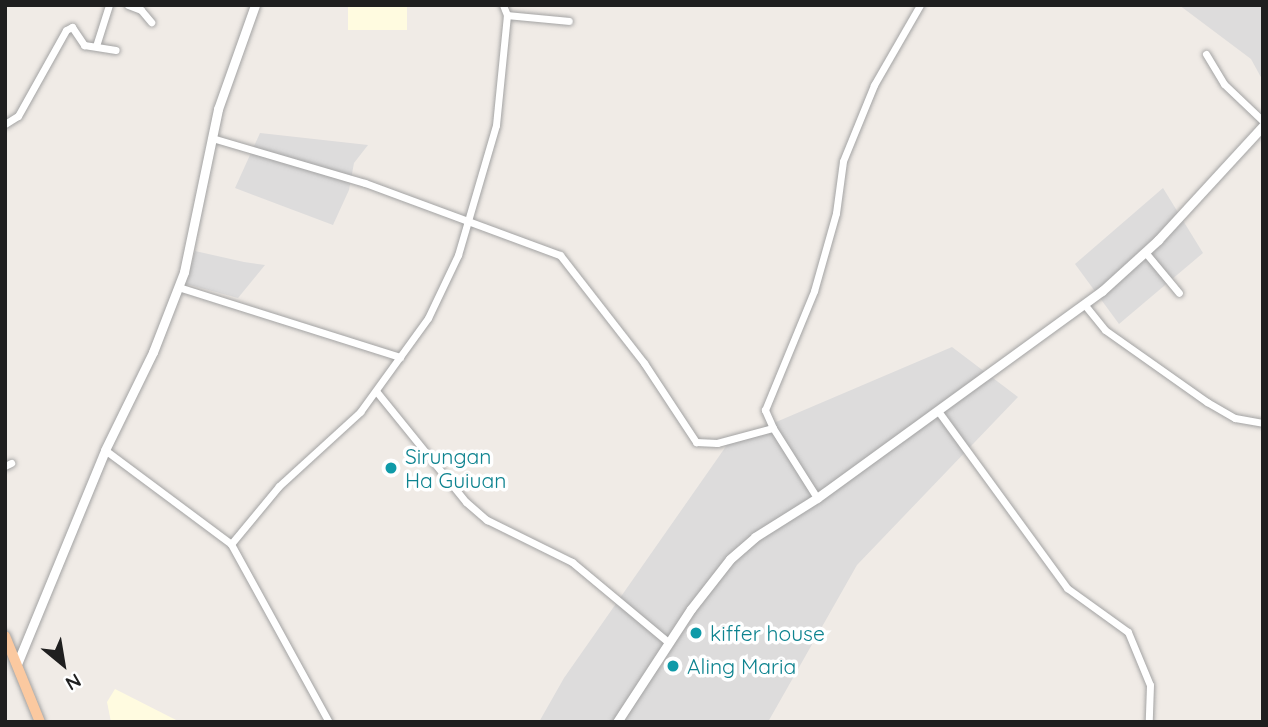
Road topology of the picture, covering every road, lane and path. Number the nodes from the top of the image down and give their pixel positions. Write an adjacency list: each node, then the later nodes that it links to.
1 (108, 5): 9 (street)
2 (128, 5): 8 (street)
3 (255, 5): 15 (street)
4 (503, 5): 6 (street)
5 (920, 5): 24 (street)
6 (508, 15): 7 (street); 16 (street)
7 (569, 21)
8 (151, 22)
9 (96, 46): 10 (street); 13 (street)
10 (116, 50)
11 (1206, 54): 12 (street)
12 (1263, 121)
13 (5, 124)
14 (1263, 126): 17 (street)
15 (212, 138): 16 (street); 18 (street)
16 (468, 223): 21 (street); 27 (street)
17 (1145, 252): 19 (street); 20 (street)
18 (178, 286): 21 (street); 28 (street)
19 (1179, 293)
20 (1084, 304): 23 (street); 25 (street)
21 (400, 357): 22 (street)
22 (376, 391): 30 (street); 32 (street)
23 (938, 411): 29 (street); 37 (street)
24 (767, 419): 26 (street); 27 (street)
25 (1263, 423)
26 (773, 428): 27 (street); 29 (street)
27 (761, 429)
28 (104, 450): 30 (street); 33 (street)
29 (817, 498): 32 (street)
30 (231, 544): 35 (street)
31 (5, 636): 33 (main road)
32 (668, 642): 36 (street)
33 (17, 664): 34 (main road)
34 (40, 722)
35 (330, 722)
36 (617, 722)
37 (1149, 722)

